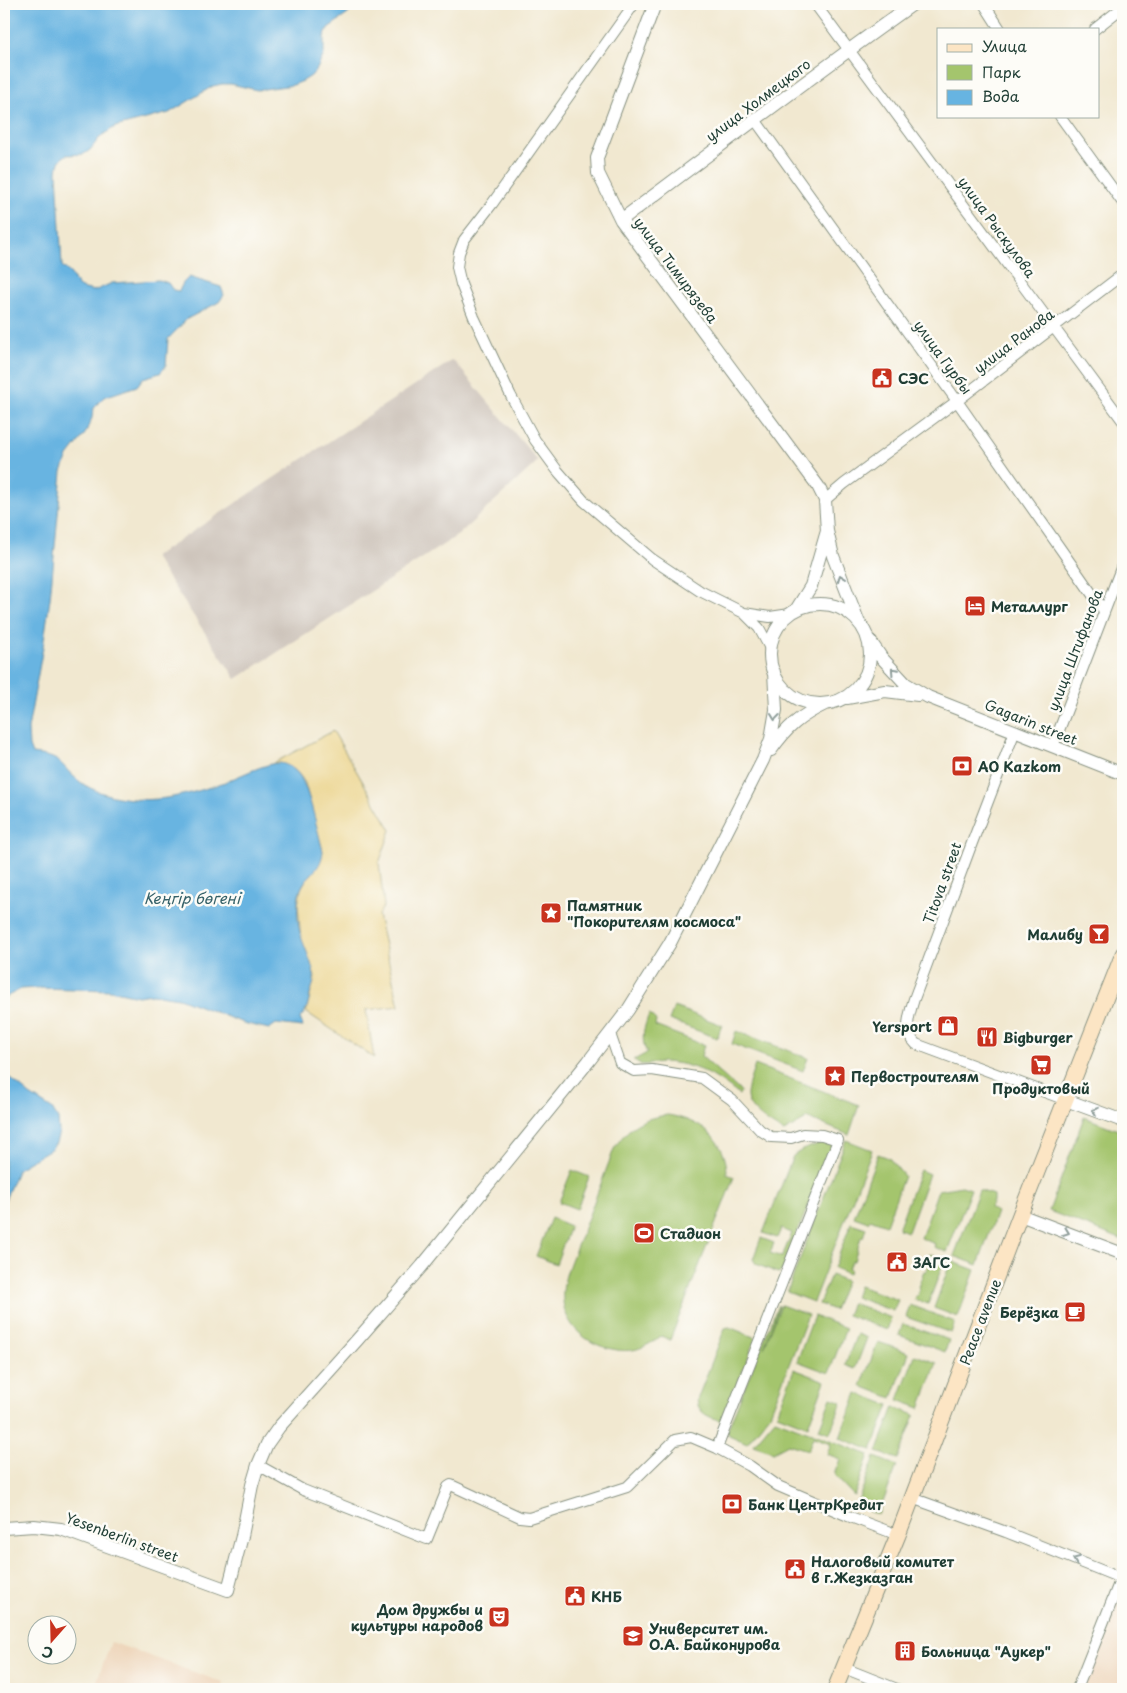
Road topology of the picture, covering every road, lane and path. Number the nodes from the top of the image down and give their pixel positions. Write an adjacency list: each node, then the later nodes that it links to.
1 (634, 4): 22 (street)
2 (655, 4): 13 (street, улица Тимирязева)
3 (816, 4): 9 (street, улица Рыскулова)
4 (913, 4): 9 (street, улица Холмецкого)
5 (984, 4): 7 (street)
6 (1123, 7): 8 (street)
7 (999, 28)
8 (1096, 28)
9 (849, 49): 11 (street, улица Холмецкого); 15 (street, улица Рыскулова)
10 (1061, 118): 12 (street)
11 (756, 121): 13 (street, улица Холмецкого); 16 (street, улица Гурбы)
12 (1123, 203)
13 (621, 220): 18 (street, улица Тимирязева)
14 (1123, 274): 15 (street, улица Ранова)
15 (1054, 328): 16 (street, улица Ранова); 17 (street, улица Рыскулова)
16 (957, 401): 18 (street, улица Ранова); 21 (street, улица Гурбы)
17 (1123, 421)
18 (825, 500): 19 (street, улица Тимирязева)
19 (827, 531): 23 (street); 24 (street, one-way to 19)
20 (1123, 563): 21 (street, улица Штифанова)
21 (1104, 611): 32 (street, улица Штифанова)
22 (744, 612): 23 (street); 26 (street)
23 (793, 612): 24 (street); 26 (street)
24 (859, 623): 25 (street)
25 (867, 636): 28 (street, one-way to 25); 29 (street)
26 (771, 650): 27 (street)
27 (774, 672): 30 (street); 33 (street, one-way to 33)
28 (928, 697): 29 (street); 31 (street, Gagarin street)
29 (843, 699): 30 (street)
30 (825, 704): 33 (street)
31 (1015, 731): 32 (street, Gagarin street); 37 (street, Titova street)
32 (1053, 746): 34 (street, Gagarin street)
33 (763, 760): 36 (street)
34 (1123, 774)
35 (1123, 954): 37 (main road, Peace avenue)
36 (610, 1034): 41 (street); 42 (street)
37 (1066, 1100): 38 (street, one-way to 37); 39 (main road, Peace avenue)
38 (1123, 1121)
39 (1020, 1215): 40 (street, one-way to 40); 43 (main road, Peace avenue)
40 (1123, 1254)
41 (717, 1448): 42 (street); 45 (street)
42 (258, 1465): 44 (street, Yesenberlin street)
43 (912, 1498): 45 (main road, Peace avenue); 46 (street, one-way to 43)
44 (4, 1528)
45 (898, 1535): 47 (main road, Peace avenue)
46 (1122, 1578): 50 (street)
47 (844, 1668): 48 (main road, Peace avenue); 49 (street)
48 (835, 1689)
49 (897, 1689)
50 (1077, 1689)

